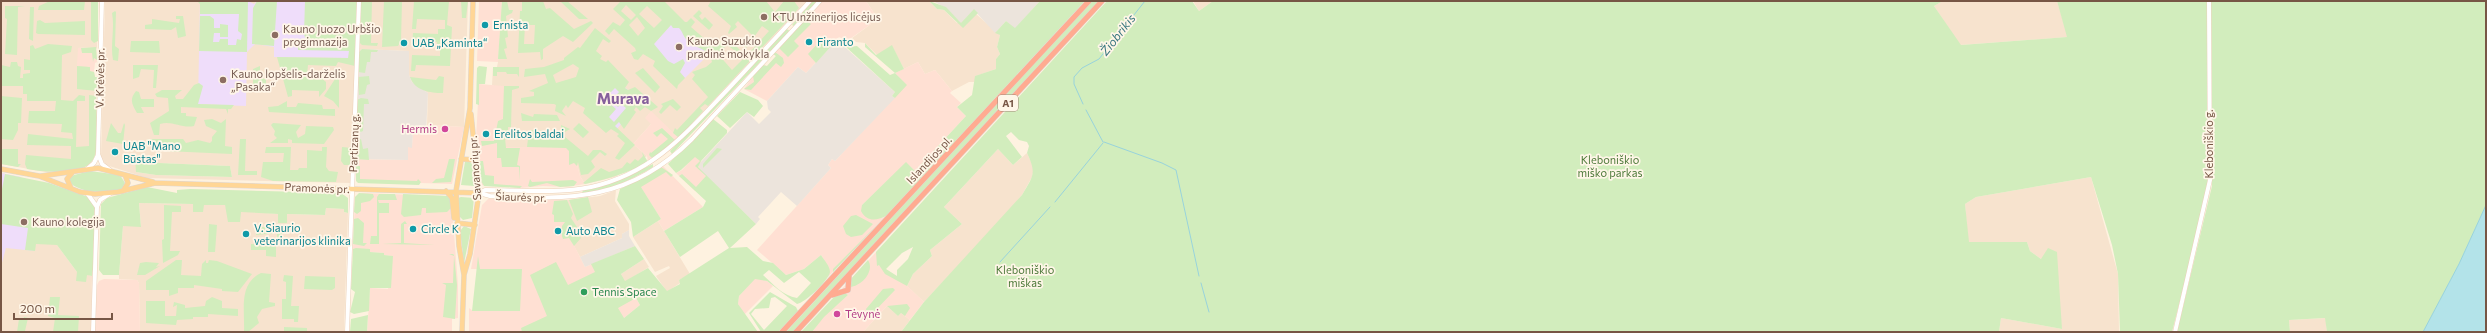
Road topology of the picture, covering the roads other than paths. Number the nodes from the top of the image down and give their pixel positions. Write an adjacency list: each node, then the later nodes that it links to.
1 (102, 1): 13 (main road, V. Krėvės pr.)
2 (359, 1): 27 (main road, Partizanų g.)
3 (473, 1): 11 (main road, Savanorių pr.)
4 (810, 1): 9 (main road, Šiaurės pr.)
5 (820, 1): 10 (main road, Šiaurės pr.)
6 (1089, 1): 48 (highway, Islandijos pl. / A1)
7 (1102, 1): 43 (highway, Islandijos pl. / A1)
8 (2209, 1): 50 (main road, Kleboniškio g.)
9 (787, 25): 10 (main road); 12 (main road, Šiaurės pr.)
10 (793, 31): 14 (main road, Šiaurės pr.)
11 (470, 108): 15 (main road, Savanorių pr.); 16 (main road, Savanorių pr.)
12 (667, 151): 14 (main road); 17 (main road, Šiaurės pr.)
13 (98, 154): 20 (main road); 21 (main road)
14 (671, 158): 19 (main road, Šiaurės pr.)
15 (461, 159): 16 (main road); 32 (main road, Savanorių pr.)
16 (476, 160): 35 (main road, Savanorių pr.)
17 (653, 161): 19 (main road); 28 (main road, Šiaurės pr.)
18 (1, 168): 24 (main road)
19 (657, 168): 37 (main road, Šiaurės pr.)
20 (87, 169): 21 (main road, Pramonės pr.); 22 (main road, Pramonės pr.)
21 (110, 170): 23 (main road, Pramonės pr.)
22 (72, 173): 24 (main road); 26 (main road)
23 (125, 175): 25 (main road, Pramonės pr.); 30 (main road)
24 (39, 176): 26 (main road)
25 (154, 183): 27 (main road, Pramonės pr.); 30 (main road, Pramonės pr.)
26 (71, 188): 33 (main road, Pramonės pr.)
27 (352, 188): 31 (main road, Pramonės pr.); 46 (main road, Partizanų g.)
28 (580, 189): 29 (main road, Šiaurės pr.); 37 (main road)
29 (518, 190): 35 (main road, Šiaurės pr.); 36 (main road)
30 (123, 191): 34 (main road, Pramonės pr.)
31 (446, 191): 32 (main road, Pramonės pr.); 41 (main road)
32 (456, 191): 35 (main road, Pramonės pr.); 39 (main road, Savanorių pr.)
33 (86, 193): 34 (main road, Pramonės pr.); 38 (main road)
34 (111, 193): 38 (main road)
35 (479, 193): 36 (main road, Šiaurės pr.); 40 (main road, Savanorių pr.)
36 (513, 197): 37 (main road, Šiaurės pr.)
37 (576, 197)
38 (97, 207): 45 (main road)
39 (457, 223): 40 (main road); 41 (main road, Savanorių pr.)
40 (475, 225): 42 (main road, Savanorių pr.)
41 (458, 229): 42 (main road, Savanorių pr.)
42 (464, 275): 47 (main road, Savanorių pr.)
43 (849, 275): 44 (highway, Islandijos pl. / A1); 44 (highway)
44 (830, 295): 49 (highway, Islandijos pl. / A1)
45 (93, 332)
46 (347, 332)
47 (462, 332)
48 (782, 332)
49 (796, 332)
50 (2175, 332)

